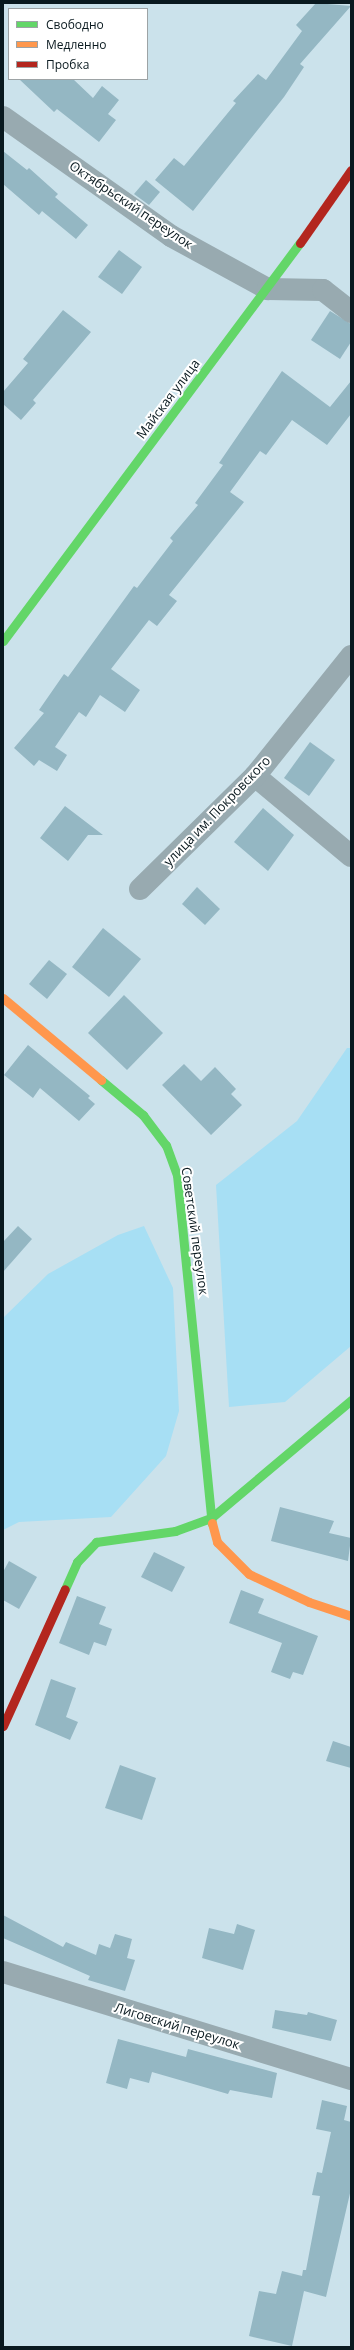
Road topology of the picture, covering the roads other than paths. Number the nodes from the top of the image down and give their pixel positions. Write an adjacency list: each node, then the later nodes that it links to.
1 (3, 117): 3 (street, Октябрьский переулок)
2 (351, 170): 3 (street, Майская улица)
3 (268, 289): 4 (street, Октябрьский переулок); 5 (street, Майская улица)
4 (351, 312)
5 (3, 641)
6 (351, 656): 7 (street, улица им. Покровского)
7 (255, 776): 8 (street); 9 (street, улица им. Покровского)
8 (351, 856)
9 (140, 890)
10 (3, 998): 12 (street, Советский переулок)
11 (351, 1400): 12 (street)
12 (211, 1518): 13 (street, Советский переулок); 14 (street)
13 (351, 1616)
14 (3, 1726)
15 (3, 1972): 16 (street, Лиговский переулок)
16 (351, 2079)

